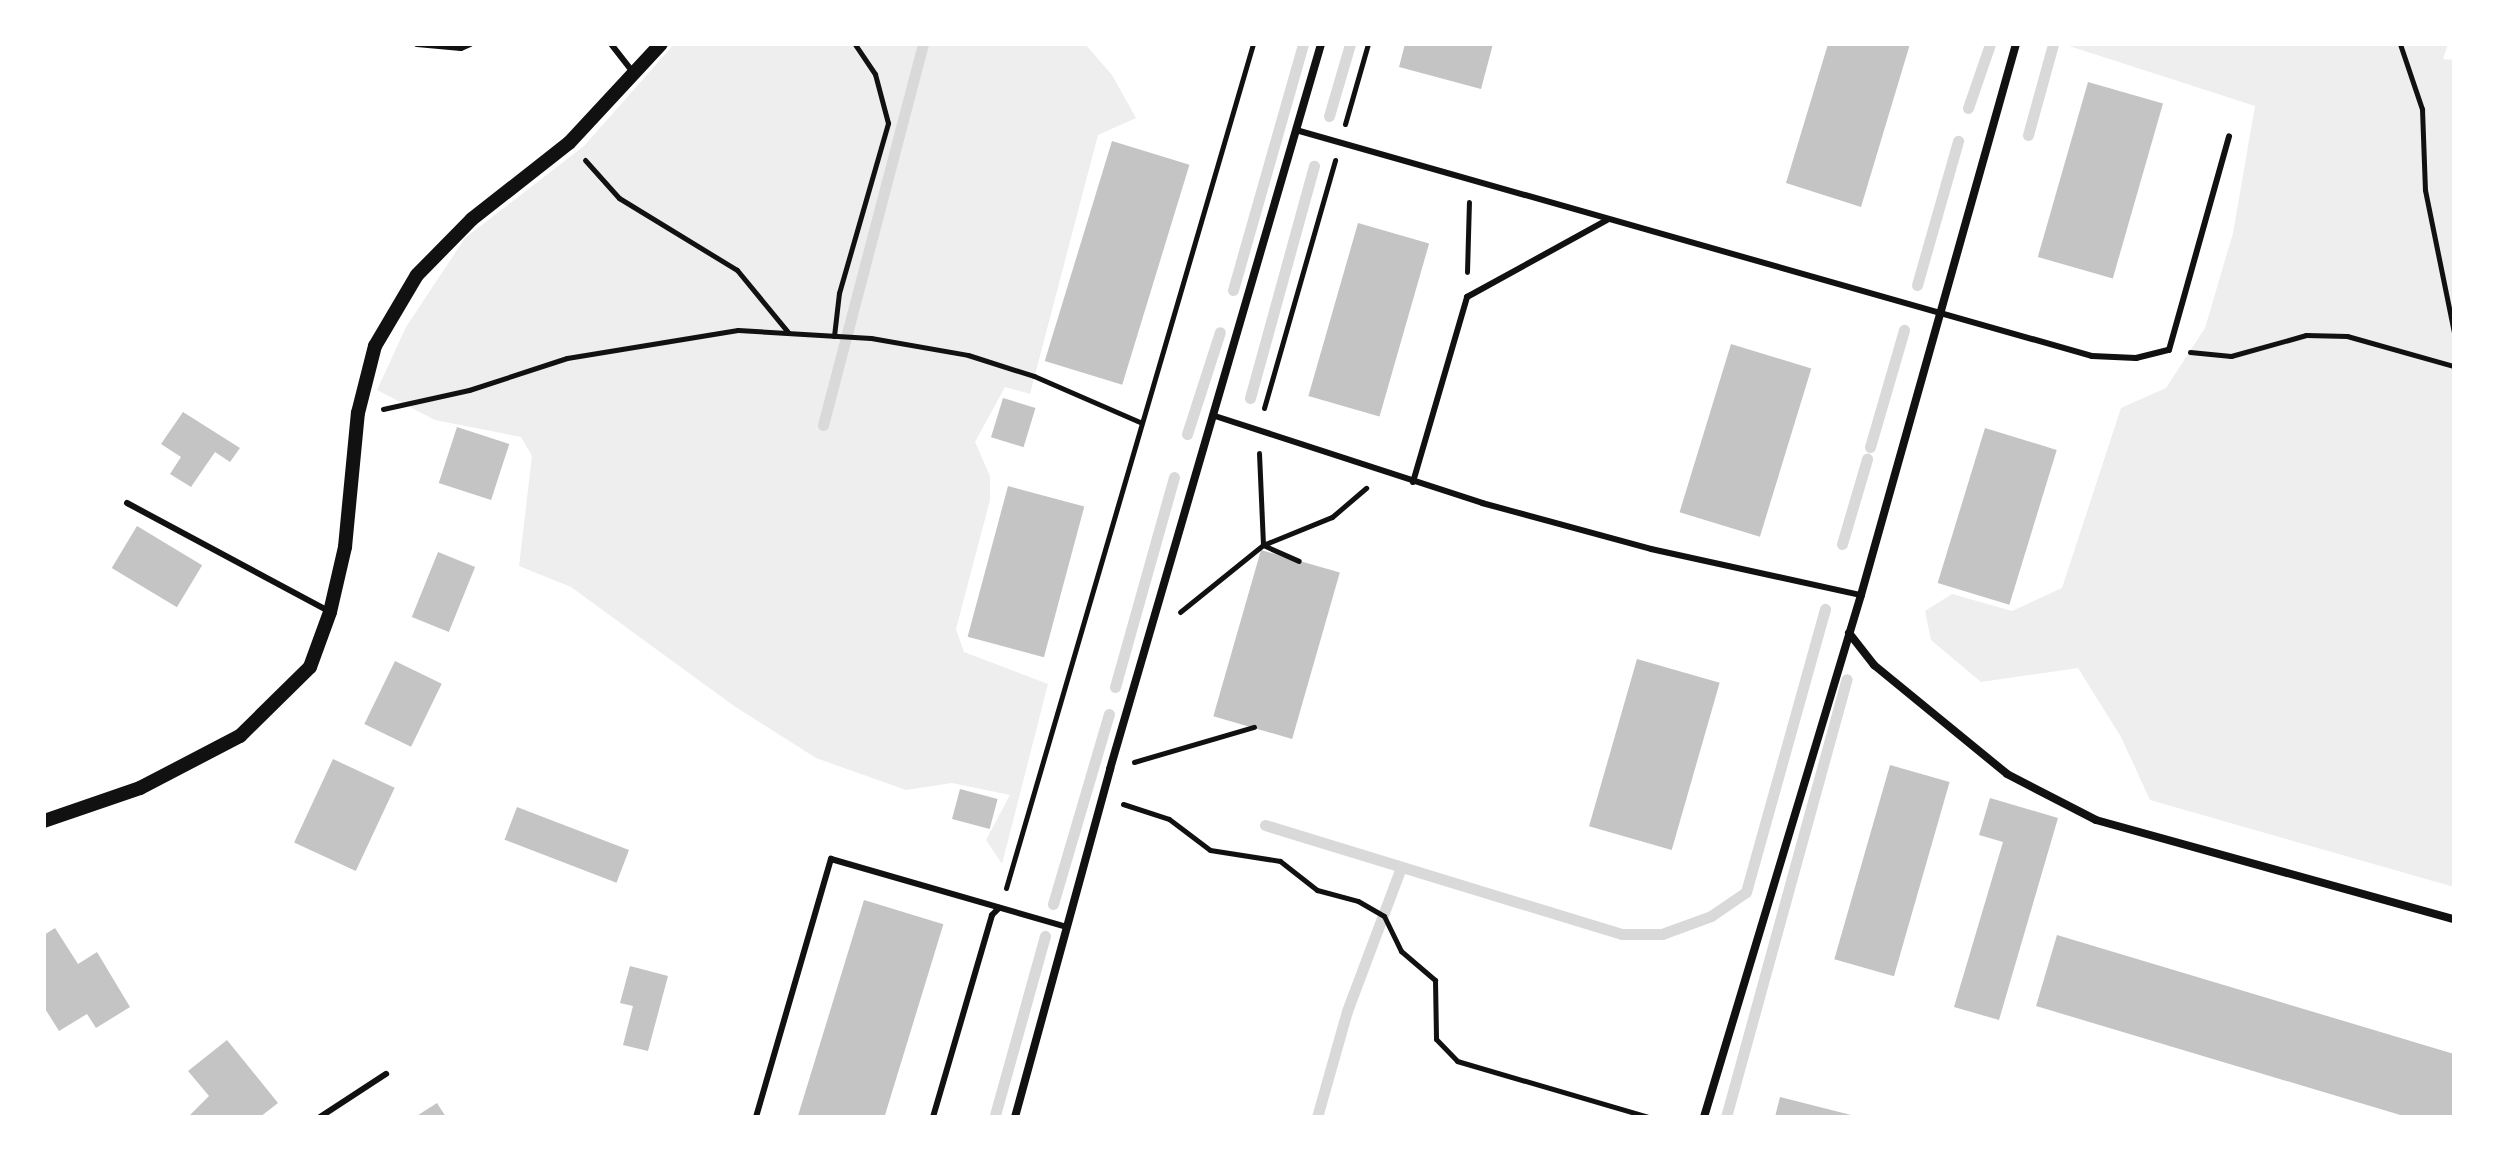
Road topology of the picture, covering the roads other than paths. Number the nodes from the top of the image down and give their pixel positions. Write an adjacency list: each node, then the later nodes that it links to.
1 (417, 44): 2 (lane)
2 (470, 44)
3 (611, 44): 7 (lane)
4 (661, 44): 7 (street)
5 (1321, 44): 8 (street)
6 (2016, 44): 11 (street)
7 (635, 74): 16 (street)
8 (1296, 130): 10 (lane); 12 (street)
9 (2229, 136): 11 (lane)
10 (1607, 220): 11 (lane); 13 (lane)
11 (1941, 313): 15 (street)
12 (1215, 416): 13 (lane); 21 (street)
13 (1413, 482): 15 (lane)
14 (127, 503): 16 (lane)
15 (1861, 595): 17 (street)
16 (330, 612): 18 (street)
17 (1849, 633): 20 (street); 27 (street)
18 (44, 821)
19 (999, 908): 21 (lane); 24 (lane); 25 (lane)
20 (2454, 919)
21 (1066, 927): 26 (street)
22 (386, 1074): 23 (lane)
23 (320, 1117)
24 (756, 1117)
25 (933, 1117)
26 (1015, 1117)
27 (1704, 1117)

